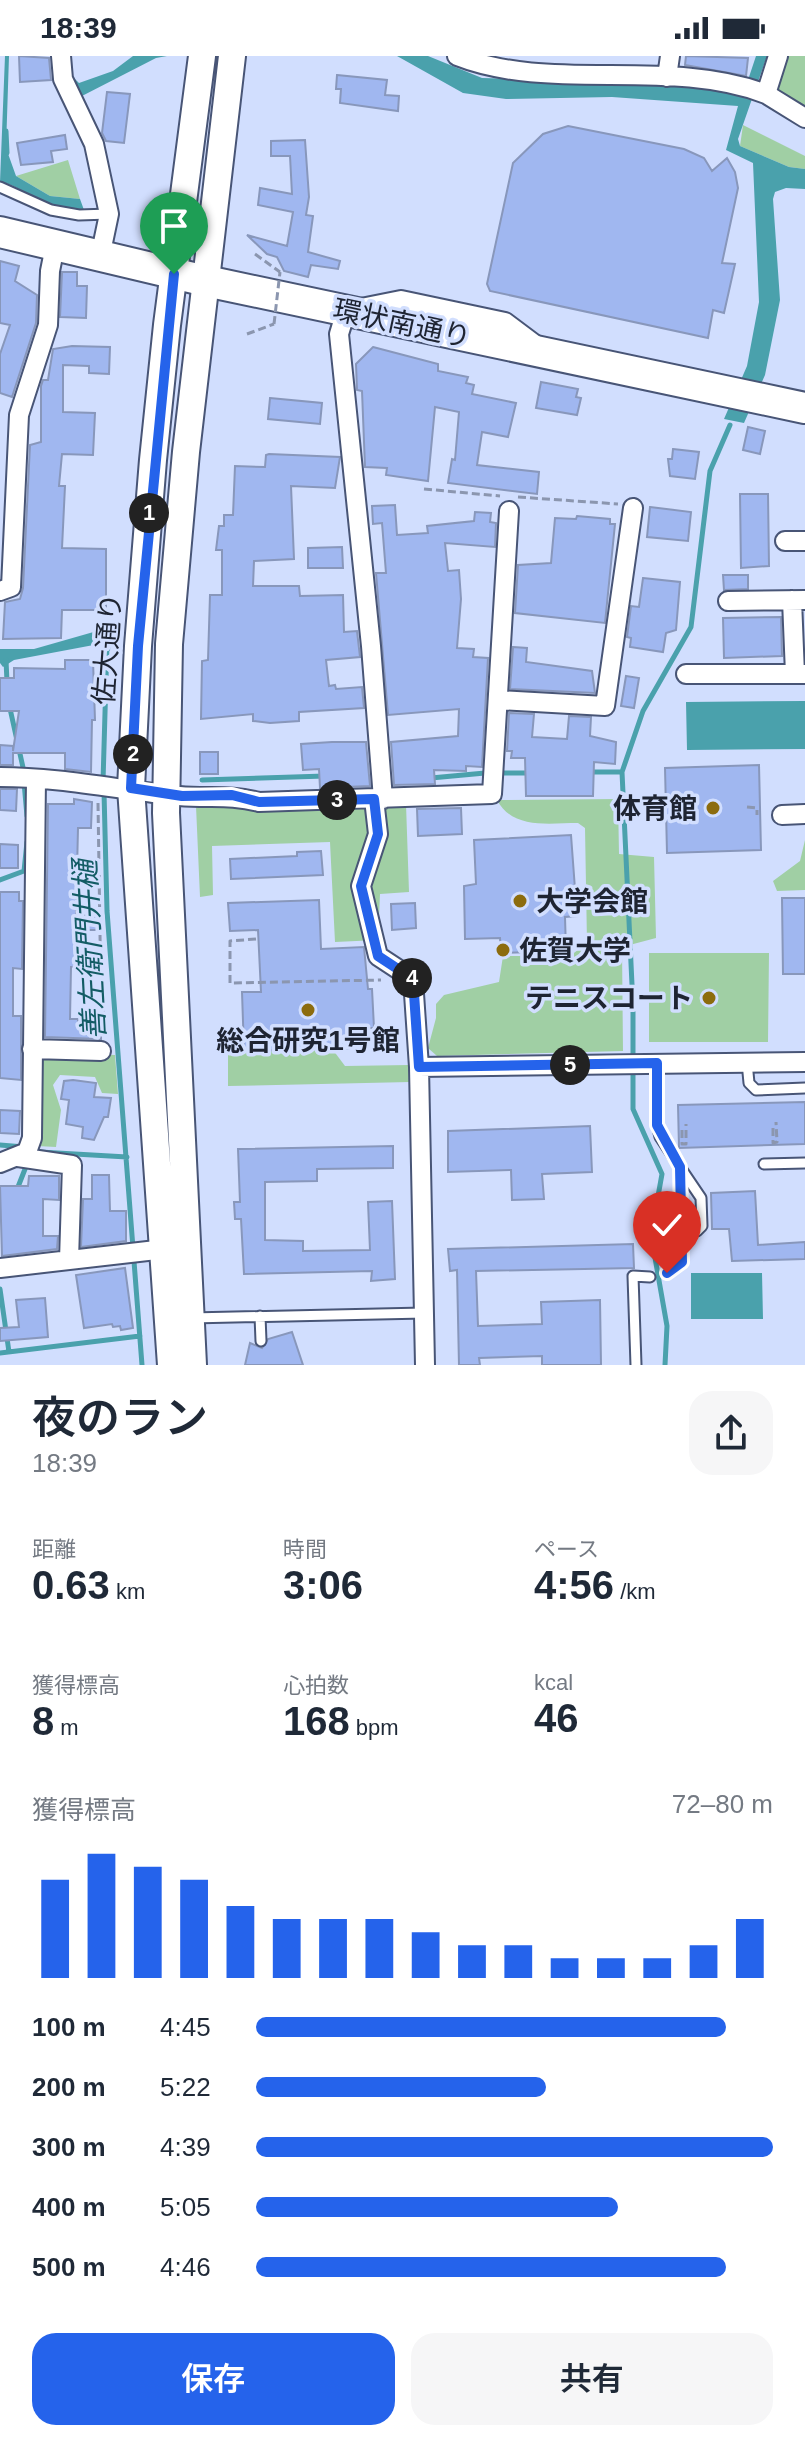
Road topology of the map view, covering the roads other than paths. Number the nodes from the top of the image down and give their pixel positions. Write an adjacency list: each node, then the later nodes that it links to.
1 (61, 56): 12 (street)
2 (202, 56): 16 (main road, 佐大通り)
3 (232, 56): 17 (main road)
4 (457, 56): 7 (street)
5 (670, 56): 8 (street)
6 (778, 56): 9 (street)
7 (513, 63): 8 (street)
8 (667, 77): 9 (street)
9 (766, 94): 10 (street)
10 (805, 118)
11 (0, 187): 12 (lane)
12 (109, 214): 15 (street)
13 (0, 232): 14 (highway, 環状南通り)
14 (55, 246): 15 (highway, 環状南通り); 22 (street)
15 (100, 257): 16 (highway, 環状南通り)
16 (174, 274): 17 (highway, 環状南通り); 33 (main road, 佐大通り)
17 (206, 281): 18 (highway, 環状南通り); 34 (main road)
18 (346, 311): 19 (highway, 環状南通り); 35 (street)
19 (805, 408)
20 (633, 508): 30 (street)
21 (509, 511): 30 (street)
22 (7, 525): 25 (street)
23 (785, 541): 24 (street)
24 (805, 541)
25 (0, 591)
26 (798, 600): 27 (street); 29 (street)
27 (728, 601)
28 (686, 674): 29 (street)
29 (800, 674)
30 (498, 700): 35 (street)
31 (0, 777): 32 (street)
32 (29, 778): 33 (street); 38 (street)
33 (112, 786): 34 (street); 50 (main road, 佐大通り)
34 (166, 794): 35 (street); 57 (main road)
35 (378, 799): 43 (street)
36 (805, 814): 37 (street)
37 (782, 815)
38 (32, 1049): 39 (street); 45 (street)
39 (101, 1051)
40 (747, 1061): 41 (street); 42 (street); 44 (lane)
41 (805, 1062)
42 (657, 1063): 43 (street); 48 (lane)
43 (419, 1067): 55 (street)
44 (805, 1088)
45 (23, 1156): 51 (street)
46 (805, 1163): 47 (lane)
47 (764, 1164)
48 (680, 1167): 49 (lane); 49 (lane)
49 (681, 1230): 53 (lane)
50 (145, 1251): 51 (street); 59 (main road, 佐大通り)
51 (69, 1260): 52 (street)
52 (1, 1268)
53 (667, 1273)
54 (650, 1277): 62 (lane)
55 (424, 1313): 56 (lane); 61 (street)
56 (260, 1316): 57 (lane); 58 (lane)
57 (190, 1318): 60 (main road)
58 (261, 1341)
59 (171, 1365)
60 (193, 1365)
61 (425, 1365)
62 (636, 1365)

